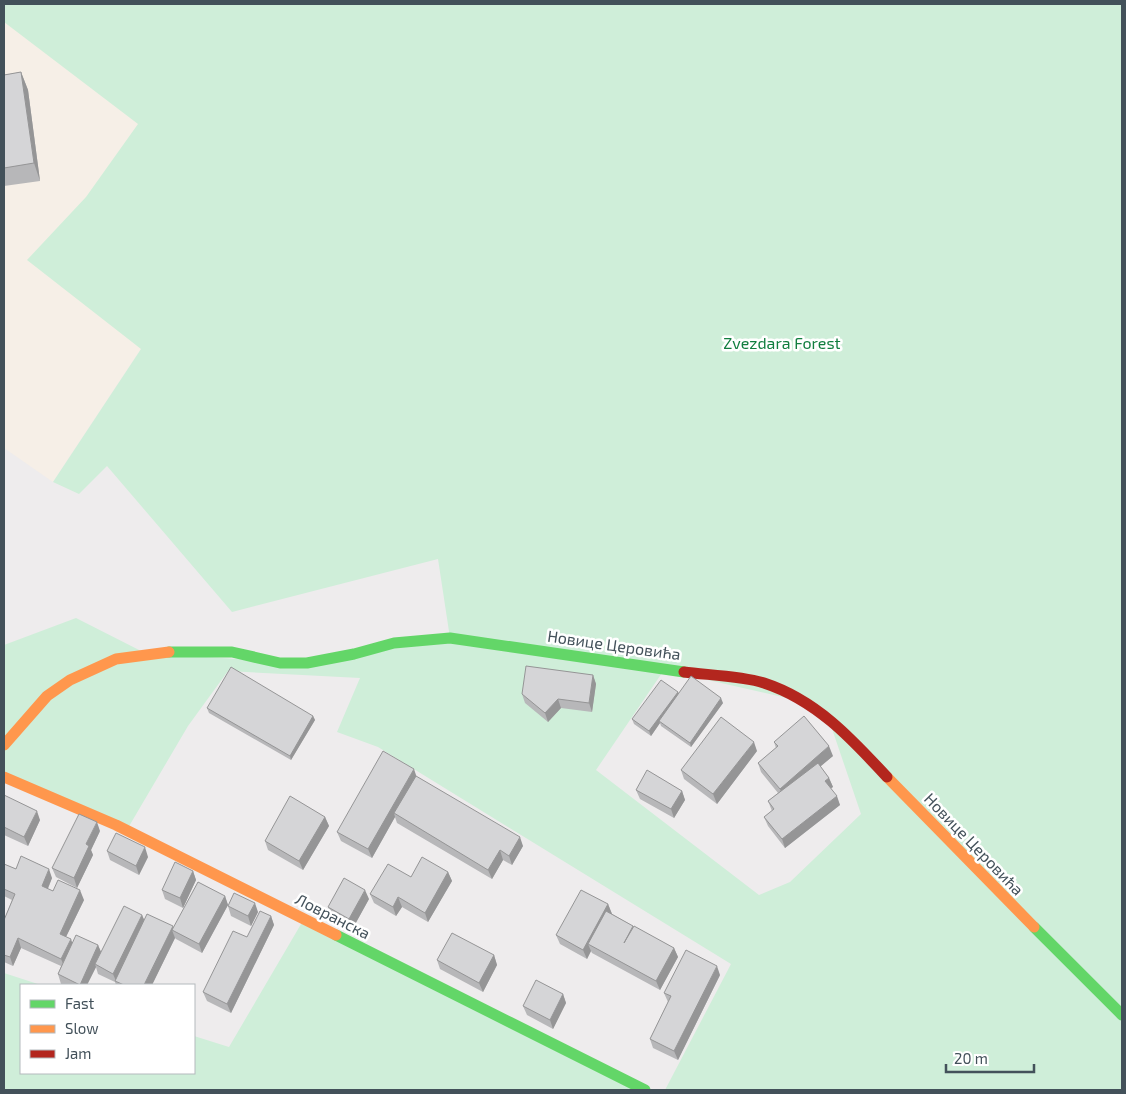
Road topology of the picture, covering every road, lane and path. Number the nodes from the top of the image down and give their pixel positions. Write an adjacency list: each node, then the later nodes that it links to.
1 (4, 745): 3 (street, Новице Церовића)
2 (4, 777): 4 (street, Ловранска)
3 (1122, 1015)
4 (645, 1090)

